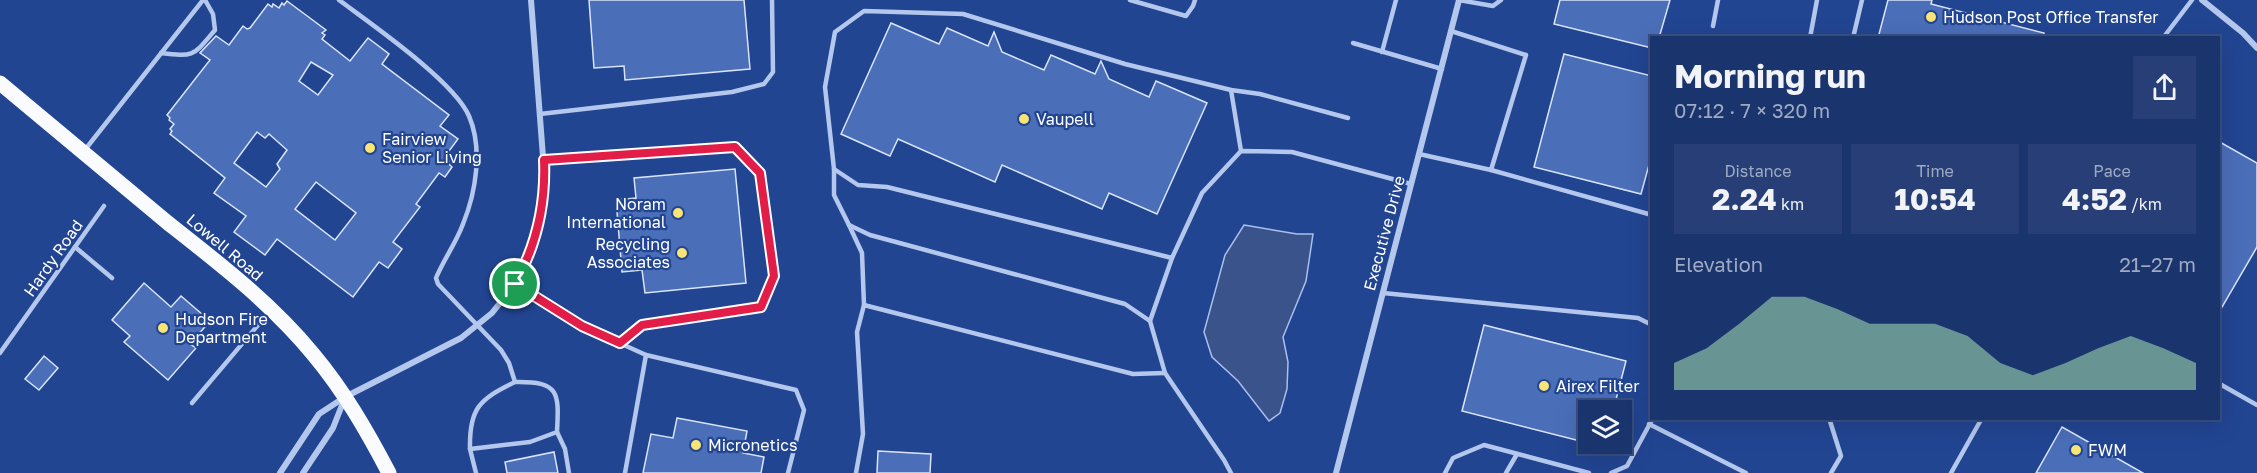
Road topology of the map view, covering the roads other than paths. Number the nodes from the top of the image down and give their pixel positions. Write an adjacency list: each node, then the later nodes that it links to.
1 (204, 0): 23 (lane); 23 (lane)
2 (339, 0): 48 (lane)
3 (531, 0): 27 (street)
4 (772, 0): 27 (lane)
5 (1130, 0): 6 (lane)
6 (1195, 0)
7 (1396, 0): 22 (lane)
8 (1459, 0): 9 (lane); 16 (street, Executive Drive)
9 (1501, 0)
10 (1718, 0): 15 (lane)
11 (1817, 0): 17 (lane)
12 (1862, 0): 18 (lane)
13 (2192, 0): 19 (lane)
14 (2202, 0): 21 (street)
15 (1713, 26)
16 (1451, 31): 24 (street, Executive Drive); 34 (lane)
17 (1809, 36)
18 (1853, 36)
19 (2165, 36)
20 (1353, 43): 22 (lane)
21 (2257, 48)
22 (1382, 52): 24 (lane)
23 (161, 53): 30 (lane)
24 (1443, 69): 31 (street, Executive Drive)
25 (0, 83): 30 (main road, Lowell Road)
26 (1231, 90): 28 (lane); 29 (lane); 33 (lane)
27 (540, 114): 32 (street)
28 (1348, 118)
29 (1241, 152): 35 (lane); 40 (lane)
30 (83, 153): 45 (main road, Lowell Road)
31 (1419, 154): 34 (lane); 35 (street, Executive Drive)
32 (544, 160): 42 (street); 49 (lane)
33 (834, 170): 38 (lane); 40 (lane)
34 (1491, 170): 37 (lane)
35 (1411, 183): 43 (street, Executive Drive)
36 (104, 206): 39 (lane, Hardy Road)
37 (1650, 214)
38 (849, 225): 44 (lane); 46 (lane)
39 (75, 247): 41 (lane); 50 (lane, Hardy Road)
40 (1172, 258): 46 (lane)
41 (112, 278)
42 (515, 284): 48 (street); 49 (lane)
43 (1383, 293): 47 (lane); 74 (street, Executive Drive)
44 (864, 305): 52 (lane); 72 (lane)
45 (271, 309): 55 (main road, Lowell Road); 56 (lane)
46 (1150, 321): 52 (lane)
47 (1650, 324)
48 (477, 326): 53 (lane); 55 (street)
49 (620, 343): 51 (lane)
50 (0, 353)
51 (646, 355): 70 (lane); 71 (lane)
52 (1165, 373): 73 (lane)
53 (515, 382): 62 (lane); 63 (lane)
54 (2220, 384): 57 (lane)
55 (345, 397): 65 (street); 66 (street); 67 (main road, Lowell Road)
56 (192, 403)
57 (2257, 405)
58 (1652, 420): 61 (lane)
59 (1829, 420): 80 (lane)
60 (1981, 420): 81 (lane)
61 (1649, 424): 78 (lane); 79 (lane)
62 (557, 432): 63 (lane); 69 (lane)
63 (470, 449): 68 (lane)
64 (1517, 454): 75 (lane); 76 (lane); 77 (lane)
65 (280, 473)
66 (303, 473)
67 (389, 473)
68 (476, 473)
69 (569, 473)
70 (625, 473)
71 (788, 473)
72 (856, 473)
73 (1231, 473)
74 (1336, 473)
75 (1445, 473)
76 (1506, 473)
77 (1589, 473)
78 (1611, 473)
79 (1746, 473)
80 (1831, 473)
81 (1951, 473)

